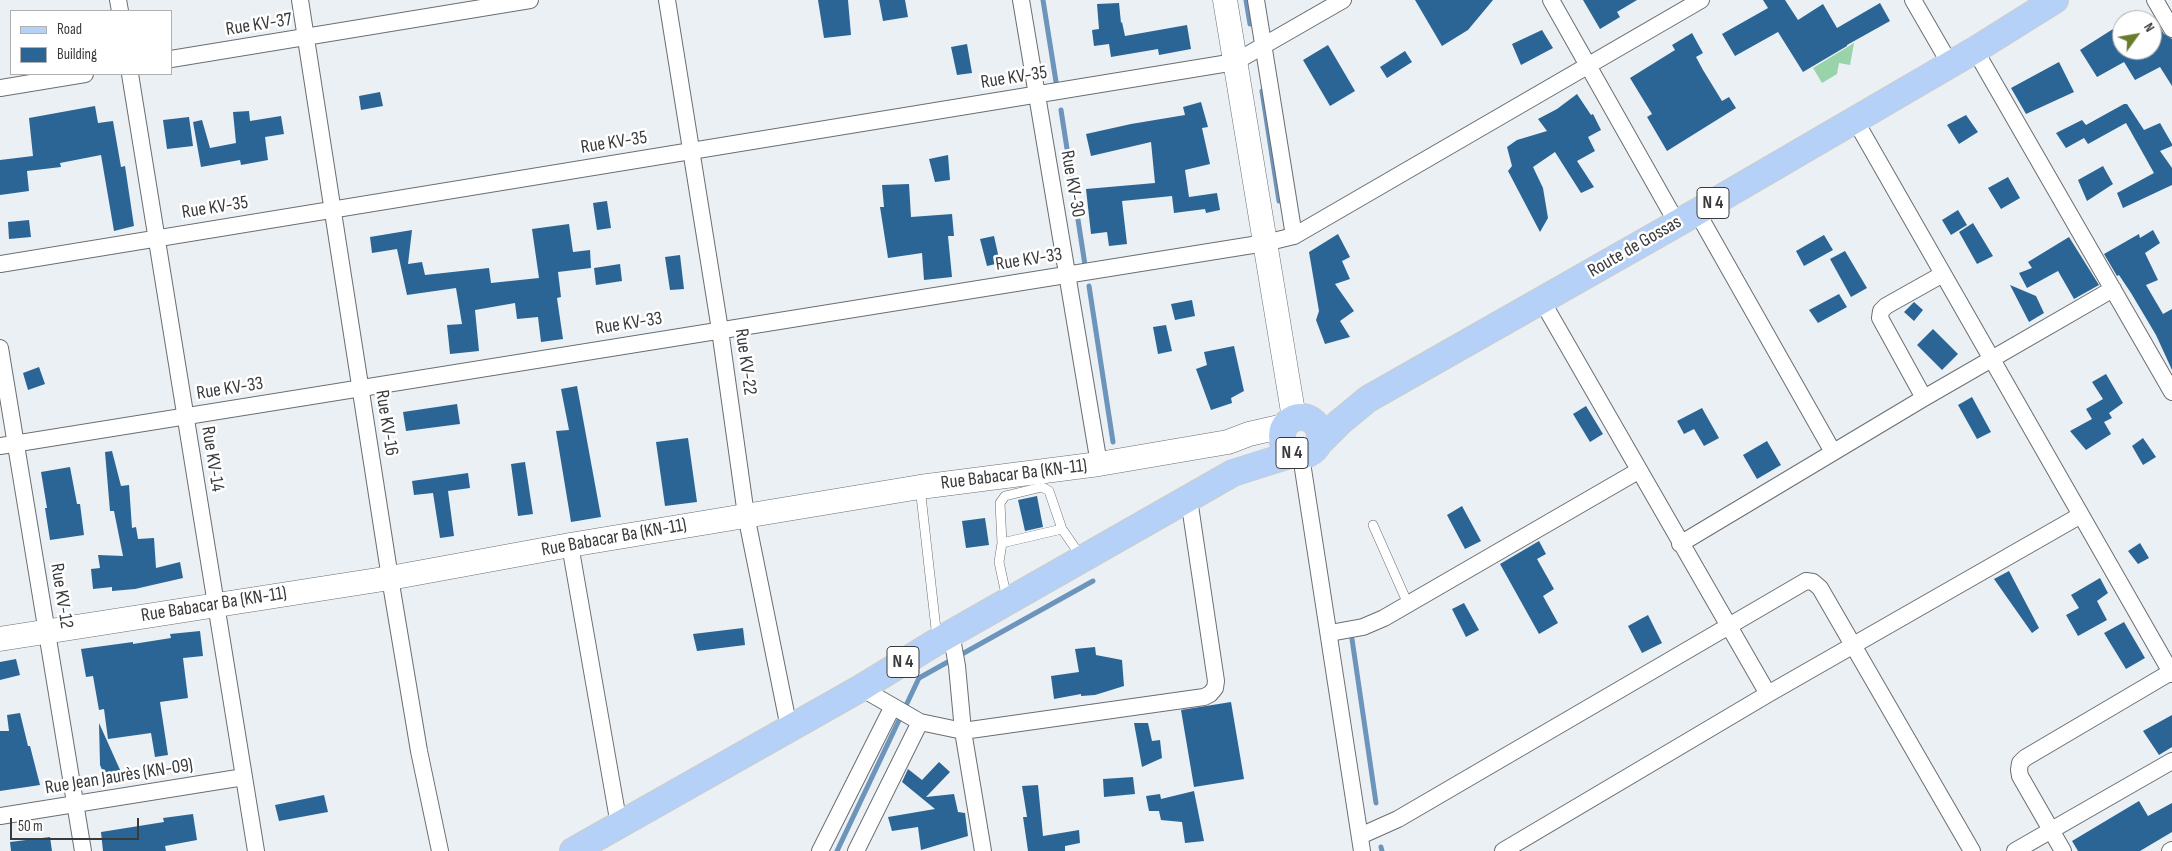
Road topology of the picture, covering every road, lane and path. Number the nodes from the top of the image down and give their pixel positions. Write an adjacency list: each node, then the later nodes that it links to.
1 (300, 0): 14 (street, Rue KV-16)
2 (530, 0): 14 (street, Rue KV-37)
3 (668, 0): 26 (street, Rue KV-22)
4 (1021, 0): 24 (street, Rue KV-30)
5 (1225, 0): 18 (street)
6 (1256, 0): 15 (street)
7 (1343, 0): 15 (street)
8 (1552, 0): 19 (street)
9 (1701, 0): 19 (street, Rue KV-33)
10 (1913, 0): 20 (street)
11 (2055, 0): 16 (main road, Route de Gossas / N 4)
12 (2155, 0): 13 (street)
13 (2172, 28)
14 (306, 37): 17 (street, Rue KV-37); 27 (street, Rue KV-16)
15 (1263, 46): 18 (street); 29 (street)
16 (1975, 50): 20 (main road, Route de Gossas / N 4); 35 (street)
17 (172, 59)
18 (1235, 62): 24 (street, Rue KV-35); 31 (street)
19 (1589, 64): 28 (street); 29 (street, Rue KV-33)
20 (1950, 64): 25 (main road, Route de Gossas / N 4)
21 (79, 75): 23 (street)
22 (130, 75): 30 (street, Rue KV-14)
23 (0, 88)
24 (1036, 94): 26 (street, Rue KV-35); 34 (street, Rue KV-30)
25 (1855, 120): 28 (main road, Route de Gossas / N 4); 33 (street)
26 (691, 151): 27 (street, Rue KV-35); 37 (street, Rue KV-22)
27 (333, 209): 30 (street, Rue KV-35); 40 (street, Rue KV-16)
28 (1687, 217): 36 (main road, Route de Gossas / N 4); 48 (street)
29 (1294, 236): 31 (street, Rue KV-33)
30 (156, 238): 32 (street, Rue KV-35); 43 (street, Rue KV-14)
31 (1265, 243): 34 (street, Rue KV-33); 44 (street)
32 (0, 264)
33 (1944, 274): 39 (street); 42 (street)
34 (1067, 275): 37 (street, Rue KV-33); 49 (street, Rue KV-30)
35 (2113, 289): 39 (street); 41 (street)
36 (1542, 301): 44 (main road, Route de Gossas / N 4); 50 (street)
37 (720, 330): 40 (street, Rue KV-33); 54 (street, Rue KV-22)
38 (0, 348): 46 (street, Rue KV-12)
39 (1992, 360): 42 (street); 55 (street)
40 (361, 388): 43 (street, Rue KV-33); 62 (street, Rue KV-16)
41 (2172, 392)
42 (1924, 398): 48 (street)
43 (185, 416): 46 (street, Rue KV-33); 65 (street, Rue KV-14)
44 (1297, 435): 45 (street); 47 (main road, N 4); 51 (main road, N 4); 68 (street)
45 (1228, 442): 47 (street); 49 (street, Rue Babacar Ba (KN-11))
46 (8, 445): 67 (street, Rue KV-12)
47 (1259, 448): 51 (main road, N 4)
48 (1832, 452): 59 (street)
49 (1099, 464): 52 (street, Rue Babacar Ba (KN-11))
50 (1638, 471): 59 (street); 64 (street)
51 (1233, 473): 53 (main road, N 4)
52 (920, 487): 54 (street, Rue Babacar Ba (KN-11)); 70 (lane)
53 (1189, 499): 61 (main road, N 4); 78 (street)
54 (746, 515): 60 (street, Rue Babacar Ba (KN-11)); 77 (street, Rue KV-22)
55 (2082, 515): 71 (street); 72 (street)
56 (1373, 525): 64 (lane)
57 (1062, 529): 58 (lane); 58 (lane); 61 (lane)
58 (1002, 543): 63 (lane)
59 (1680, 544): 66 (street)
60 (570, 545): 62 (street, Rue Babacar Ba (KN-11)); 83 (street)
61 (1083, 559): 63 (main road, N 4)
62 (390, 578): 65 (street, Rue Babacar Ba (KN-11)); 89 (street, Rue KV-16)
63 (1007, 602): 70 (main road, N 4)
64 (1408, 604): 68 (street)
65 (215, 605): 67 (street, Rue Babacar Ba (KN-11)); 80 (street, Rue KV-14)
66 (1728, 626): 71 (street); 74 (street); 85 (street)
67 (47, 632): 69 (street, Rue Babacar Ba (KN-11)); 81 (street, Rue KV-12)
68 (1330, 633): 85 (street)
69 (0, 639)
70 (947, 640): 73 (main road, N 4); 78 (street)
71 (1853, 646): 74 (street); 95 (street)
72 (2172, 673): 84 (street)
73 (861, 688): 75 (street); 77 (main road, N 4)
74 (1768, 694): 86 (street)
75 (895, 709): 76 (street); 91 (street)
76 (916, 720): 78 (street); 92 (street)
77 (790, 728): 83 (main road, N 4)
78 (963, 731): 93 (street)
79 (2172, 761): 84 (street)
80 (244, 777): 81 (street, Rue Jean Jaurès (KN-09)); 88 (street, Rue KV-14)
81 (76, 804): 82 (street, Rue Jean Jaurès (KN-09)); 87 (street, Rue KV-12)
82 (0, 816)
83 (619, 825): 90 (main road, N 4)
84 (2050, 830): 96 (street); 97 (street)
85 (1361, 844)
86 (1529, 844): 94 (street)
87 (83, 851)
88 (256, 851)
89 (440, 851)
90 (573, 851)
91 (820, 851)
92 (856, 851)
93 (983, 851)
94 (1503, 851)
95 (1972, 851)
96 (2015, 851)
97 (2063, 851)

